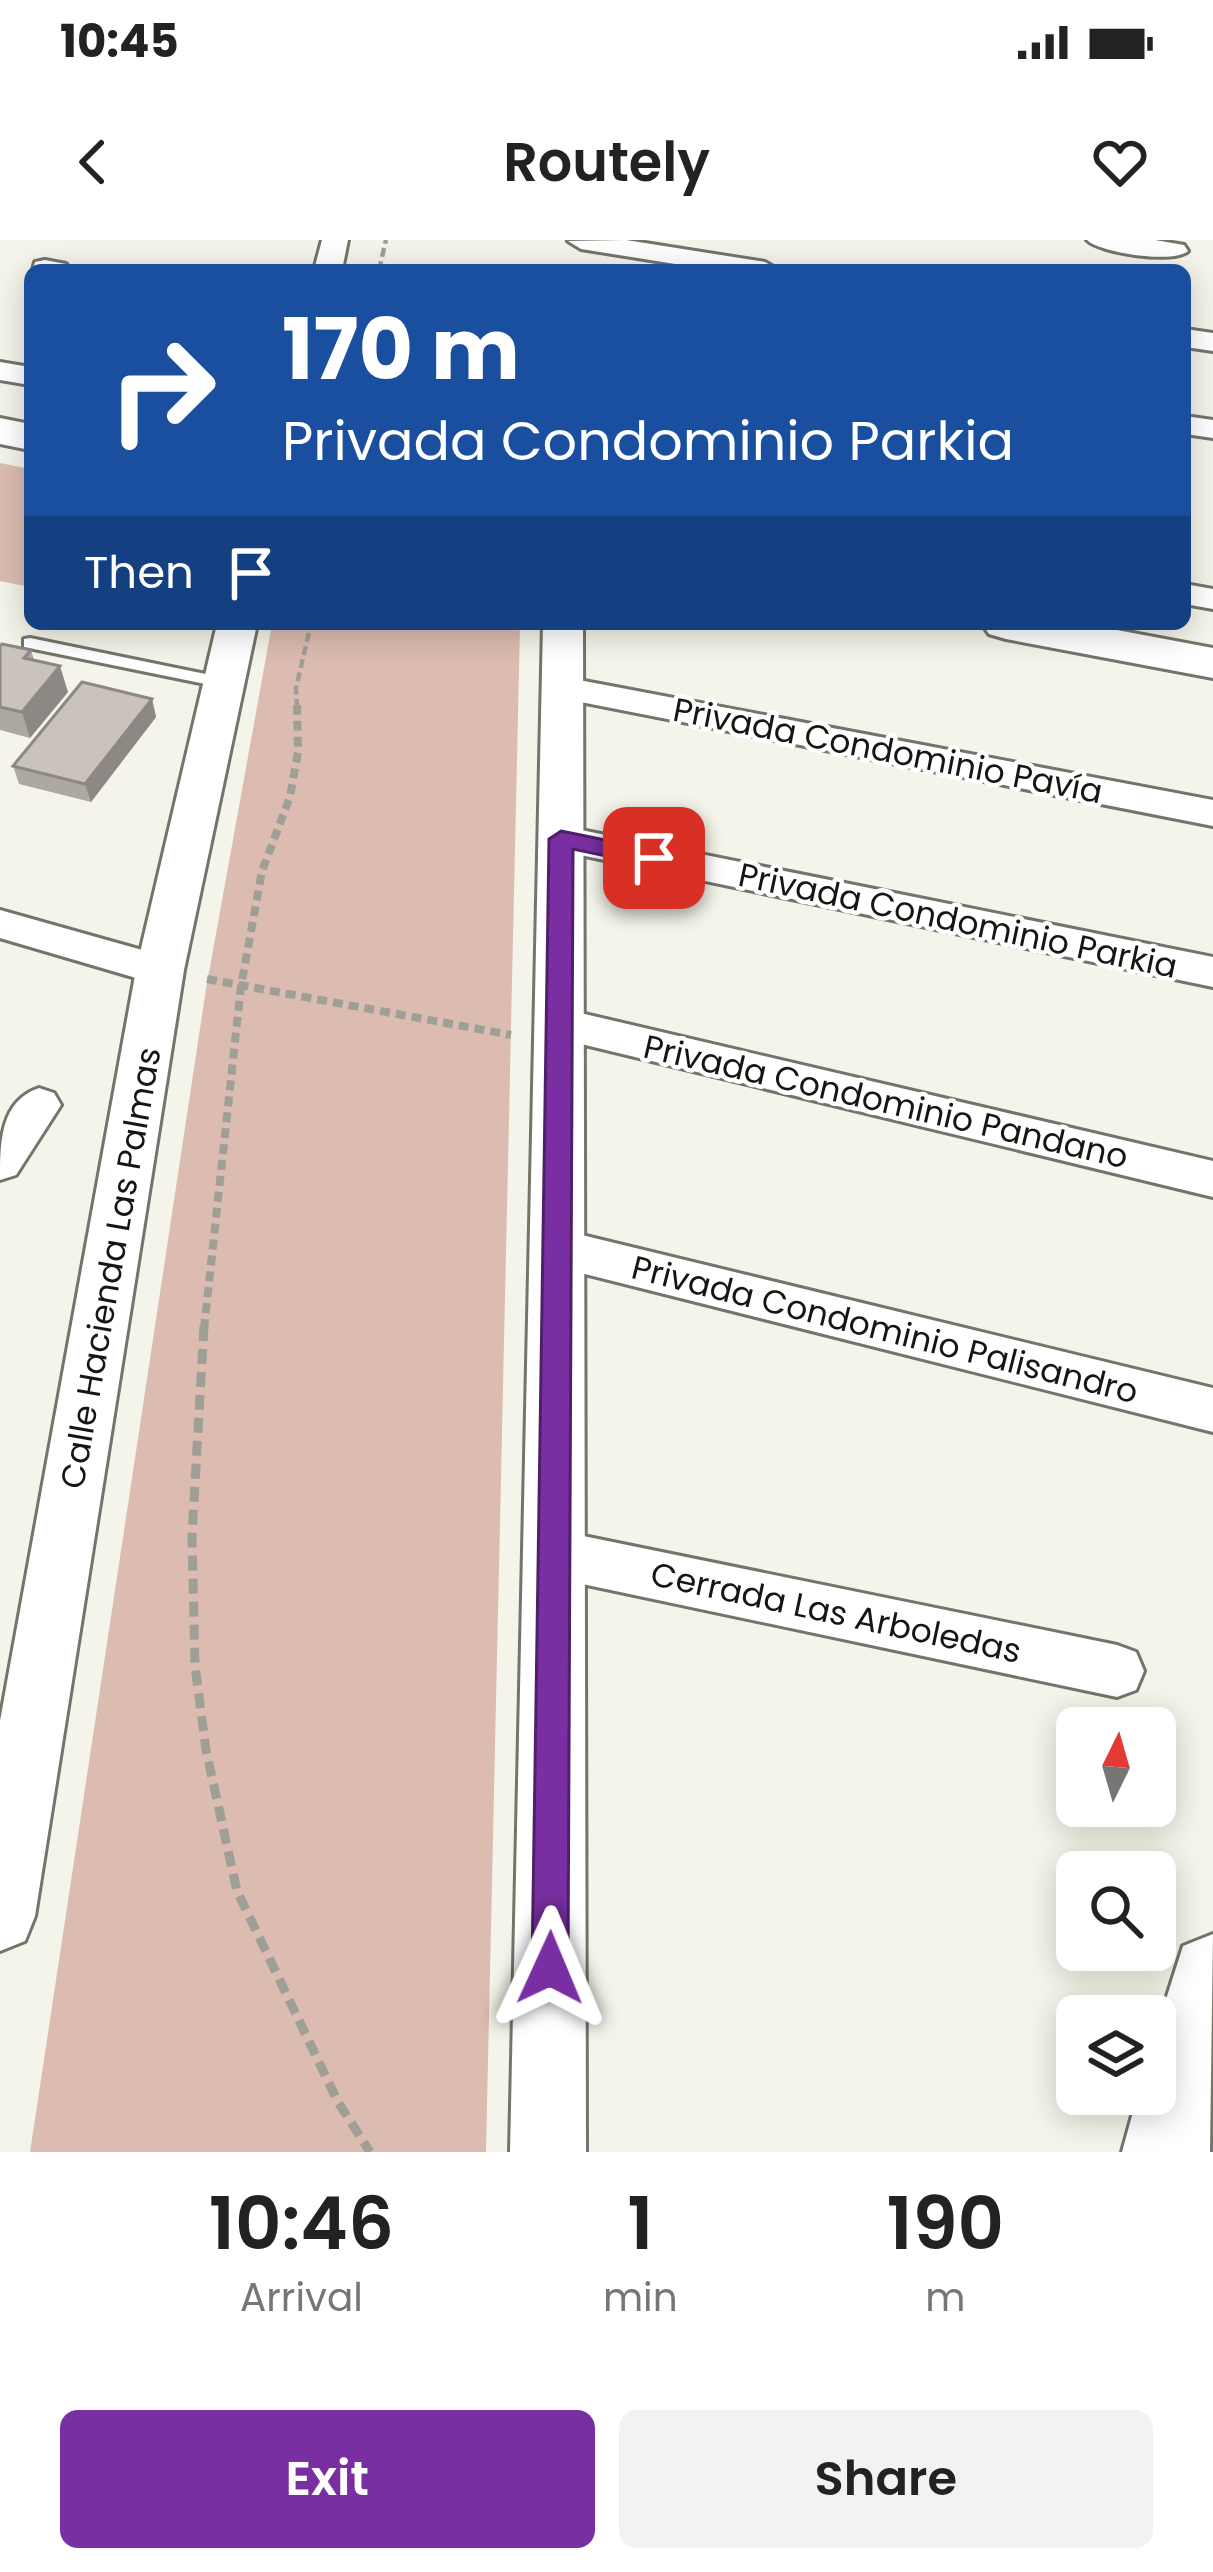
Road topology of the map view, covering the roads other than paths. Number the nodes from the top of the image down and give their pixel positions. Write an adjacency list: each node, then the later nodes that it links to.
1 (581, 240): 4 (street)
2 (1100, 240): 3 (street)
3 (1174, 251)
4 (728, 264)
5 (236, 630): 10 (street, Calle Hacienda Las Palmas)
6 (563, 630): 11 (street)
7 (1038, 630): 9 (main road)
8 (30, 643): 10 (lane)
9 (1213, 663)
10 (224, 683): 15 (street, Calle Hacienda Las Palmas)
11 (563, 688): 12 (street, Privada Condominio Pavía); 13 (street)
12 (1213, 813)
13 (561, 839): 16 (street, Privada Condominio Parkia); 17 (street)
14 (0, 924): 15 (street)
15 (160, 970): 25 (street, Calle Hacienda Las Palmas)
16 (1213, 973)
17 (559, 1034): 20 (street, Privada Condominio Pandano); 21 (street)
18 (39, 1105): 19 (street)
19 (0, 1162)
20 (1213, 1179)
21 (557, 1248): 22 (street, Privada Condominio Palisandro); 23 (street)
22 (1213, 1410)
23 (554, 1554): 24 (street, Cerrada Las Arboledas); 27 (street)
24 (1117, 1671)
25 (0, 1916)
26 (1213, 1976): 28 (main road)
27 (548, 2152)
28 (1166, 2152)

